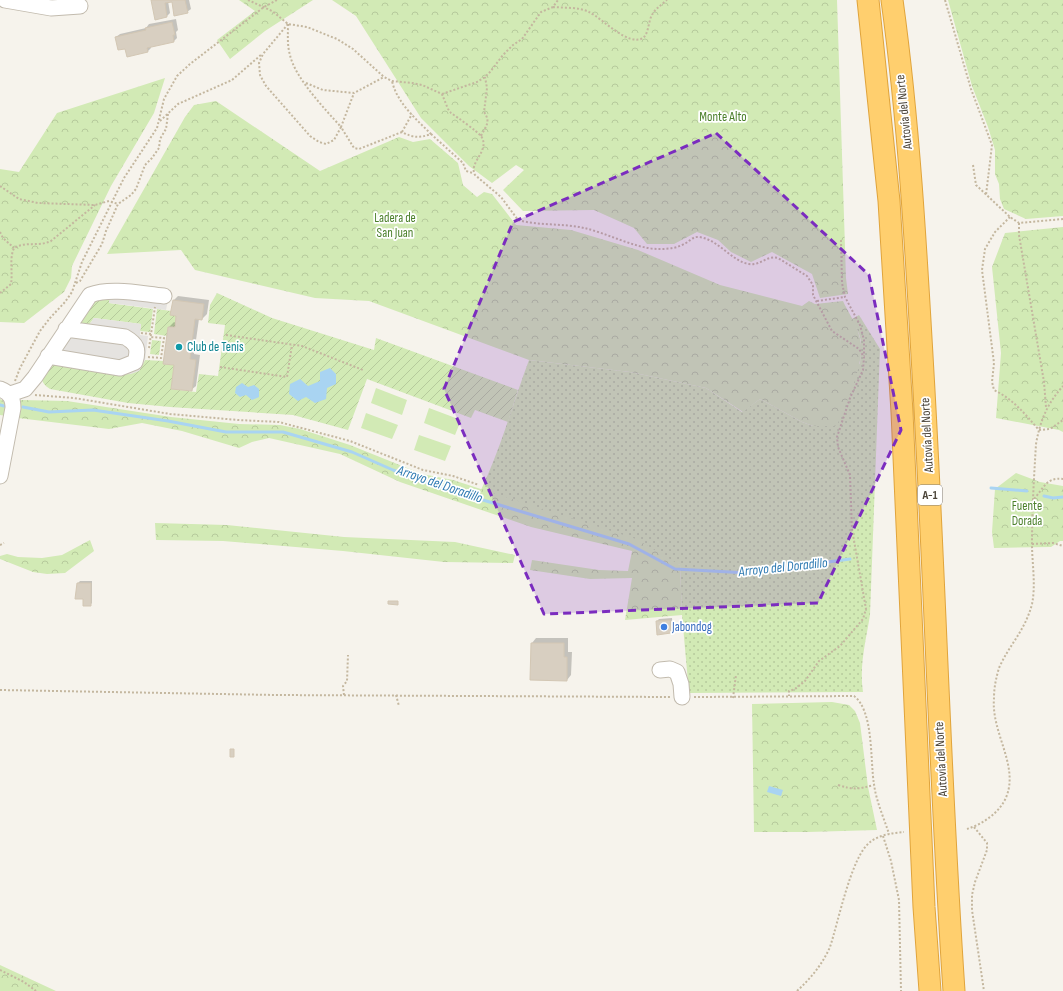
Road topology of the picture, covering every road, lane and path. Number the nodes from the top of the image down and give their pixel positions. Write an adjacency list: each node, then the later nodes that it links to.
1 (5, 0): 9 (street)
2 (248, 0): 10 (path)
3 (277, 0): 10 (path)
4 (558, 0): 11 (path)
5 (667, 0): 11 (path)
6 (868, 0): 91 (highway, Autovía del Norte / A-1)
7 (892, 0): 92 (highway, Autovía del Norte / A-1)
8 (945, 0): 30 (path)
9 (80, 6)
10 (264, 7): 12 (path); 22 (path)
11 (553, 7): 15 (path)
12 (288, 24): 13 (path); 14 (path); 17 (path)
13 (263, 54): 20 (path); 23 (path)
14 (384, 77): 16 (path); 18 (path)
15 (485, 77): 19 (path); 26 (path)
16 (392, 81): 19 (path); 21 (path)
17 (304, 82): 18 (path); 23 (path)
18 (354, 93): 23 (path)
19 (442, 94): 26 (path)
20 (168, 114): 22 (path); 32 (path)
21 (412, 114): 24 (path); 25 (path)
22 (159, 122): 31 (path)
23 (341, 127): 24 (path)
24 (402, 132): 25 (path)
25 (431, 134): 28 (path)
26 (481, 136): 28 (path)
27 (973, 165): 30 (path)
28 (473, 173): 44 (path)
29 (0, 186): 33 (path)
30 (986, 195): 34 (path)
31 (113, 202): 32 (path); 33 (path); 40 (path)
32 (118, 204): 40 (path)
33 (95, 205): 39 (path)
34 (1010, 217): 36 (path); 59 (path)
35 (1063, 219): 36 (path)
36 (1019, 223): 57 (path)
37 (0, 232): 39 (path)
38 (841, 240): 43 (path)
39 (14, 248): 41 (path)
40 (76, 283): 56 (path)
41 (0, 292)
42 (161, 295): 45 (street); 47 (path)
43 (845, 297): 44 (path); 52 (path)
44 (817, 302): 52 (path)
45 (66, 329): 50 (street); 50 (street)
46 (226, 335): 48 (path)
47 (151, 337): 49 (path); 51 (path)
48 (292, 345): 53 (path); 54 (path)
49 (149, 350)
50 (48, 356): 56 (street)
51 (148, 357)
52 (864, 357): 74 (path)
53 (220, 367)
54 (363, 370)
55 (1063, 386): 57 (path)
56 (12, 391): 60 (street); 62 (path)
57 (1046, 408): 59 (path)
58 (1063, 420): 59 (path)
59 (1038, 430): 63 (path)
60 (0, 476)
61 (1063, 479): 63 (path)
62 (480, 485)
63 (1033, 500): 65 (path)
64 (4, 543): 66 (path)
65 (1032, 544): 67 (path); 80 (path)
66 (0, 545)
67 (1063, 546)
68 (348, 655): 72 (path)
69 (660, 670): 75 (street)
70 (736, 675): 76 (path)
71 (0, 690): 72 (path)
72 (344, 695): 73 (path)
73 (396, 695): 75 (path); 77 (path)
74 (789, 696): 76 (path); 79 (path)
75 (682, 697): 76 (path)
76 (734, 698)
77 (399, 706)
78 (838, 785): 79 (path)
79 (874, 785): 83 (path)
80 (974, 827): 81 (path); 93 (path)
81 (967, 829)
82 (904, 832): 83 (path)
83 (889, 834): 84 (path)
84 (883, 836): 89 (path); 90 (path)
85 (0, 970): 86 (path)
86 (33, 989): 87 (path); 88 (path)
87 (36, 991)
88 (39, 991)
89 (797, 991)
90 (901, 991)
91 (930, 991)
92 (954, 991)
93 (984, 991)

